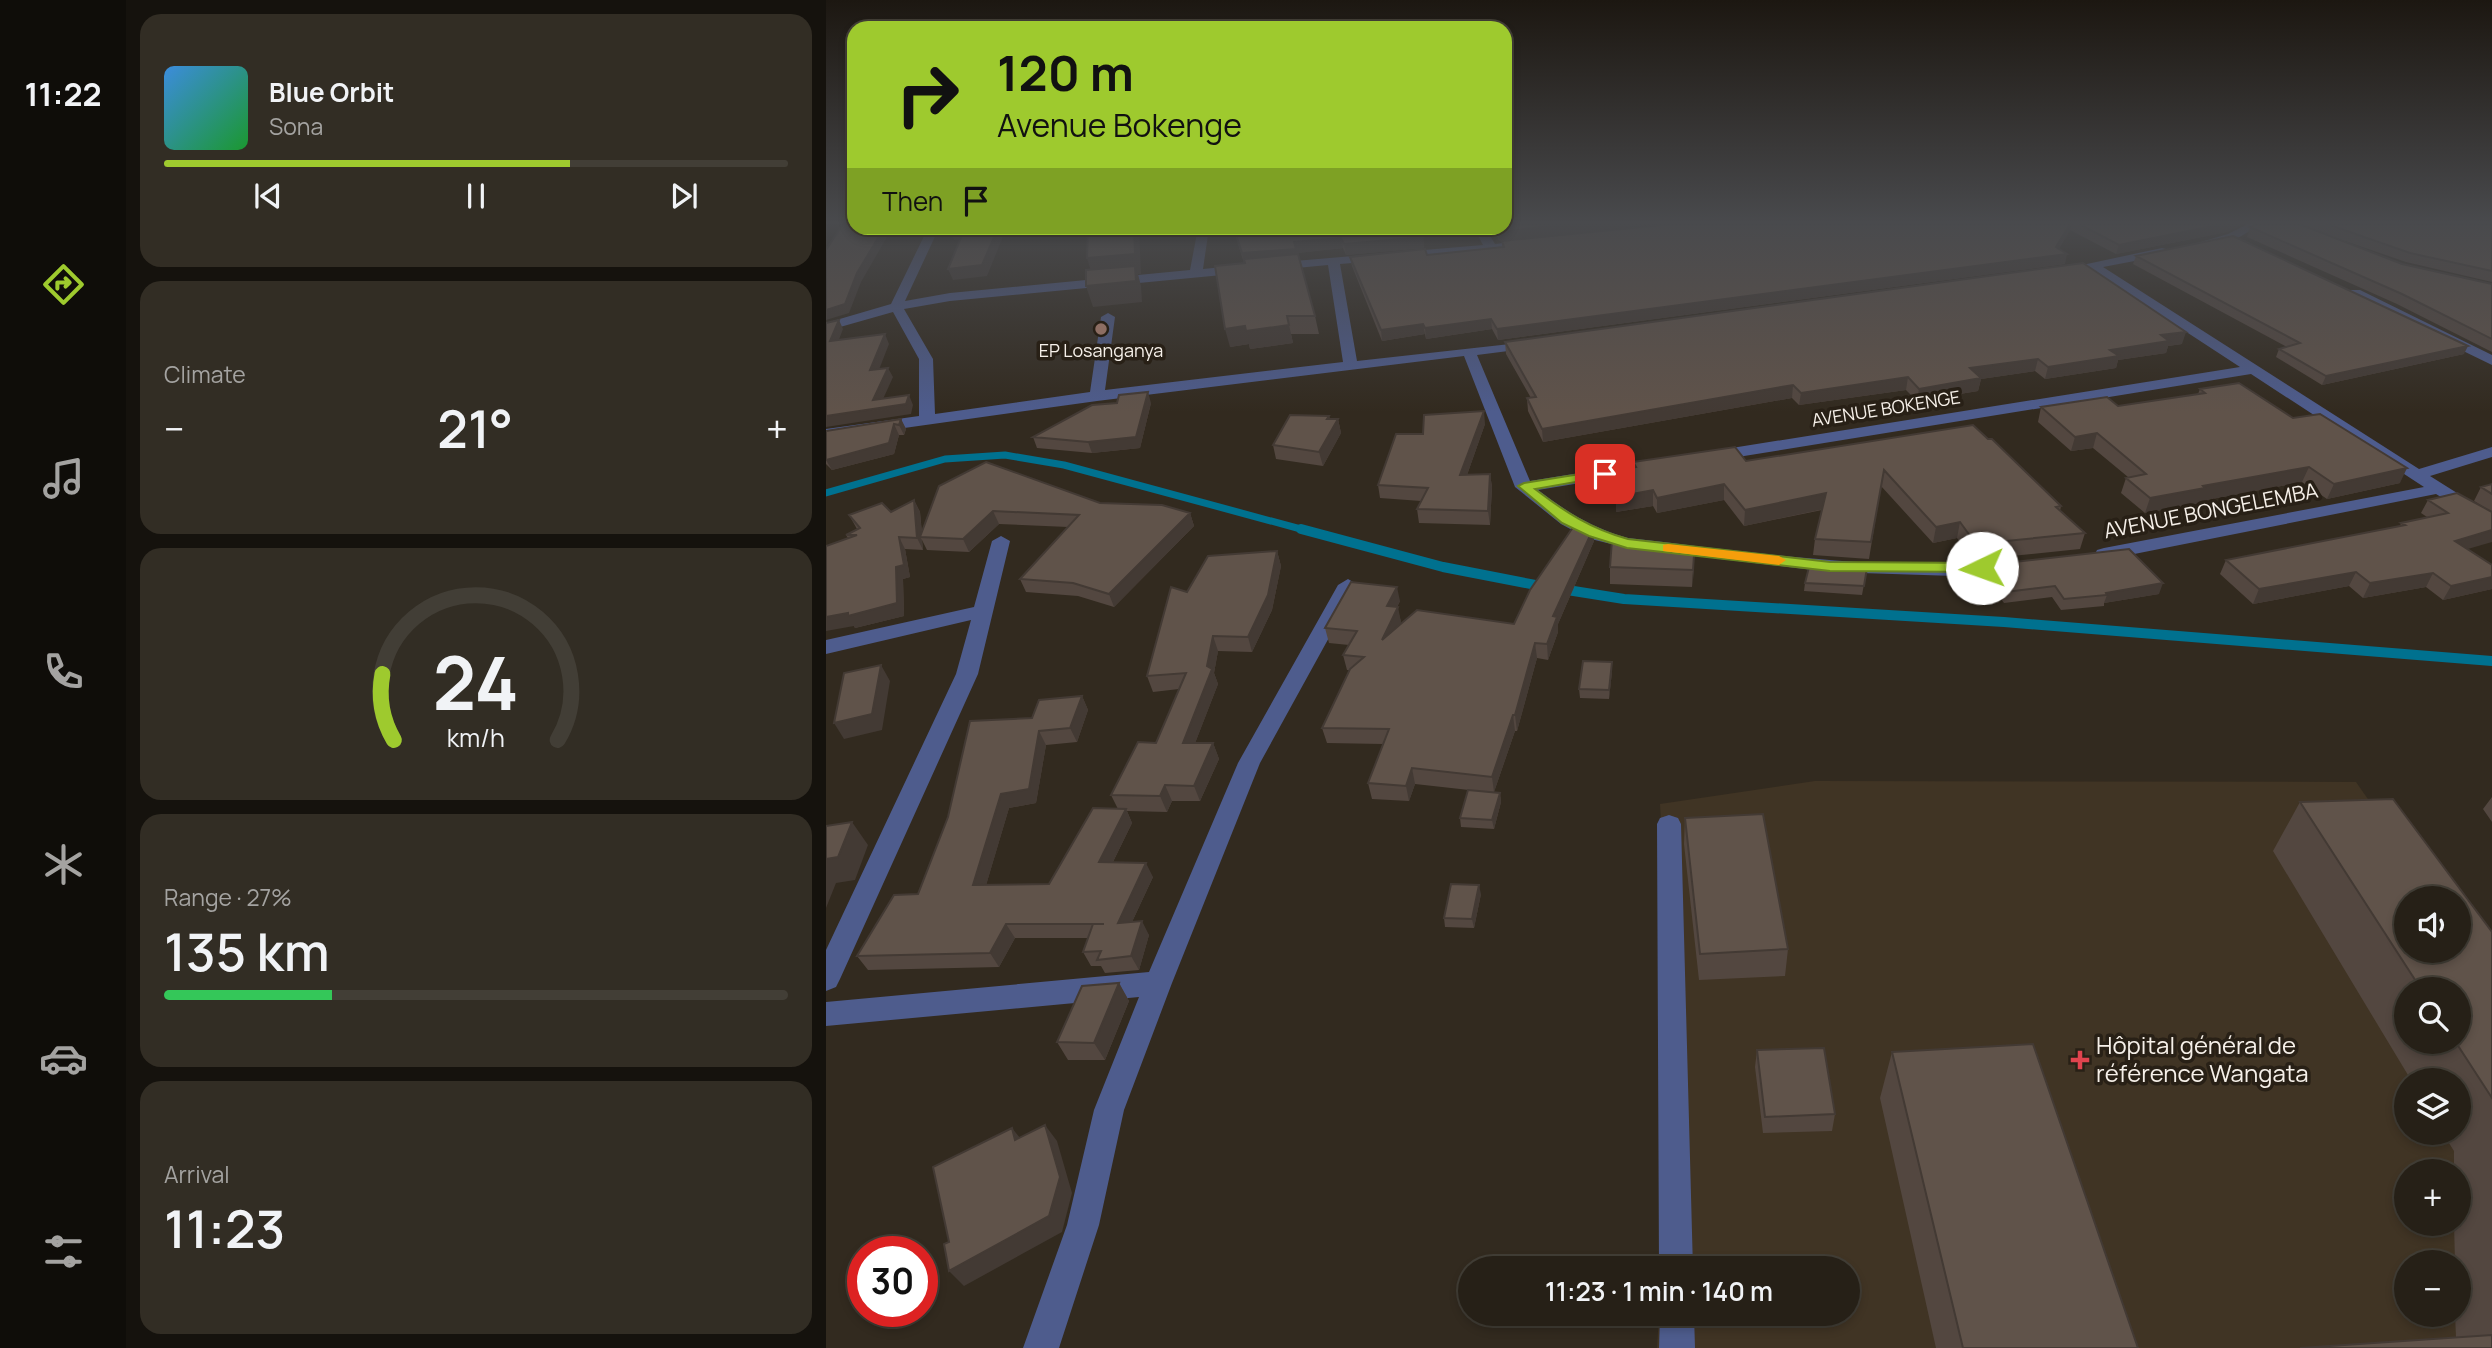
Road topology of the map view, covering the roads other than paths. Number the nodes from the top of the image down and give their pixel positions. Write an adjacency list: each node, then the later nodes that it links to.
1 (905, 287): 6 (street)
2 (1053, 287): 6 (street)
3 (1338, 287): 12 (street)
4 (2126, 287): 13 (street)
5 (2342, 287): 11 (street)
6 (896, 307): 8 (street); 15 (street)
7 (1108, 317): 14 (street)
8 (826, 327)
9 (1549, 342): 10 (street)
10 (1469, 352): 12 (street); 21 (street)
11 (2492, 361)
12 (1351, 366): 14 (street)
13 (2254, 369): 18 (street, AVENUE BOKENGE); 20 (street)
14 (1097, 396): 15 (street)
15 (927, 418): 16 (street)
16 (826, 435)
17 (2492, 452): 20 (street)
18 (1703, 458)
19 (1662, 464): 21 (street)
20 (2414, 475): 22 (street)
21 (1524, 486): 26 (street)
22 (2438, 489): 23 (street); 25 (street, AVENUE BONGELEMBA)
23 (2492, 523)
24 (1001, 541): 28 (street)
25 (2087, 557)
26 (2035, 564)
27 (1348, 585): 32 (street)
28 (982, 611): 29 (street); 31 (street)
29 (826, 647)
30 (1669, 824): 34 (street)
31 (826, 979)
32 (1158, 983): 33 (street); 36 (street)
33 (826, 1014)
34 (1676, 1256)
35 (1677, 1326): 37 (street)
36 (1041, 1348)
37 (1677, 1348)

